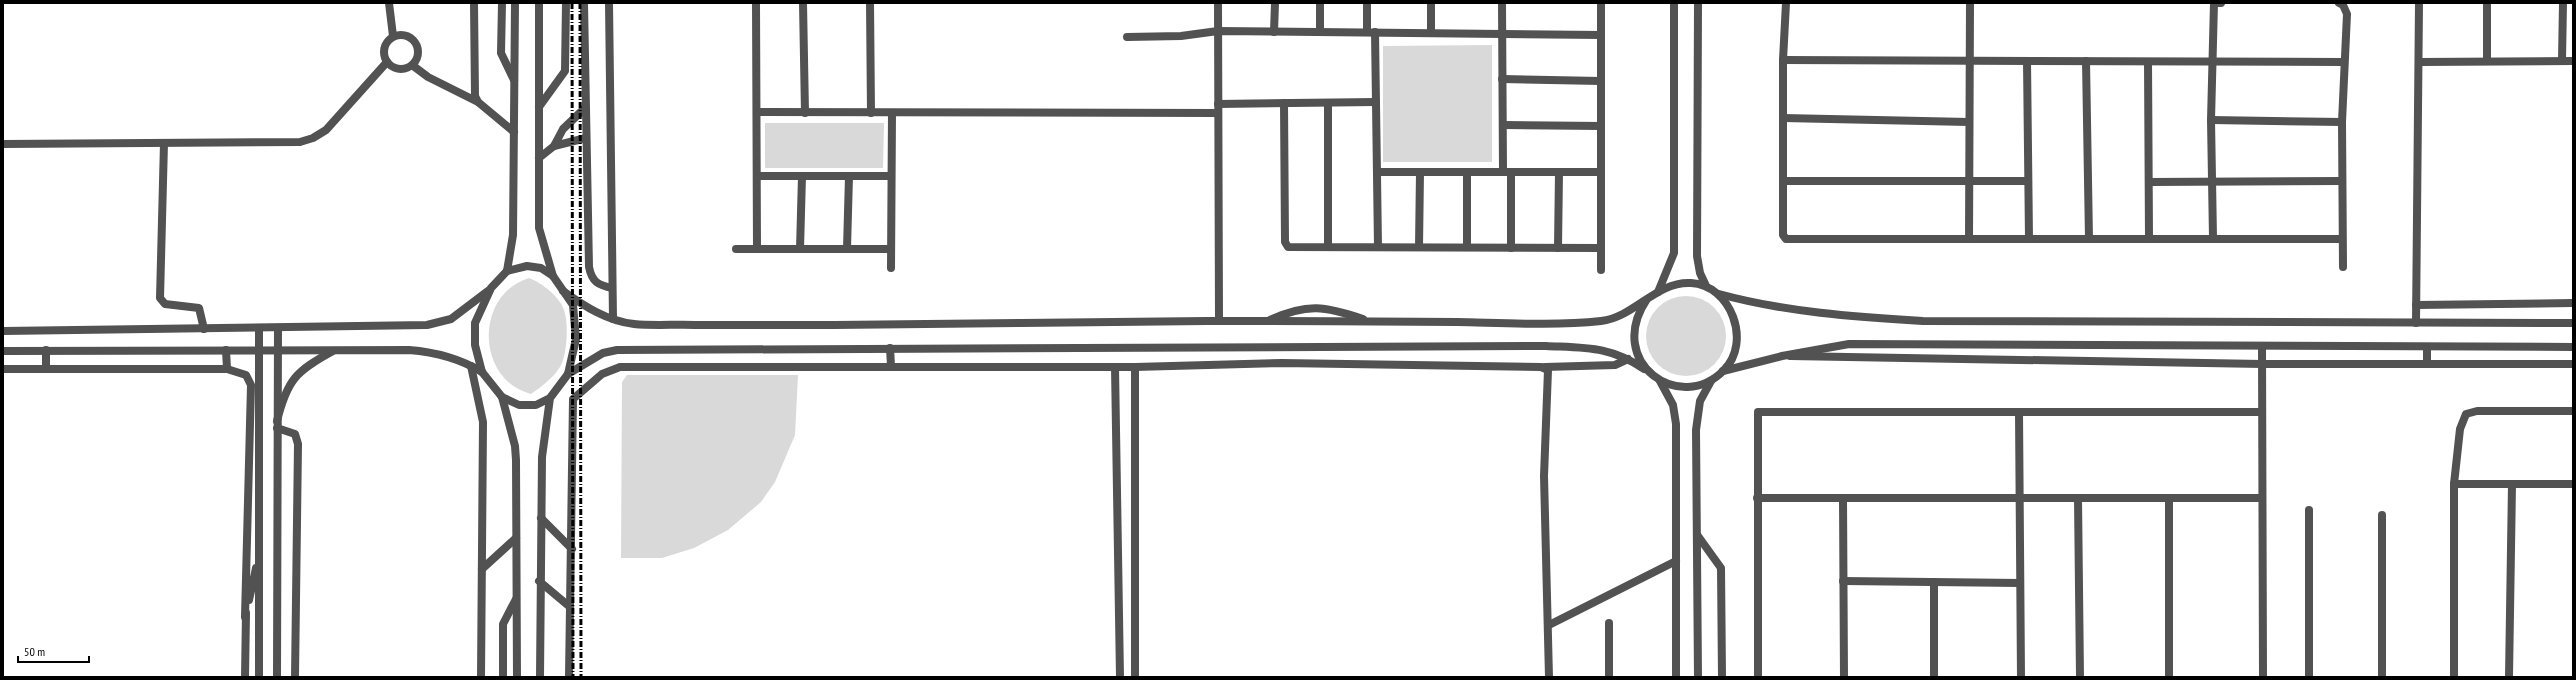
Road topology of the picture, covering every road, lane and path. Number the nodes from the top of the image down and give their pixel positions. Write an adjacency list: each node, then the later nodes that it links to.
1 (389, 3): 35 (street)
2 (474, 3): 53 (street)
3 (502, 3): 51 (street)
4 (515, 3): 51 (street)
5 (539, 3): 57 (street)
6 (566, 3): 57 (street)
7 (584, 3): 58 (street)
8 (609, 3): 118 (street)
9 (756, 3): 60 (street)
10 (803, 3): 61 (street)
11 (870, 3): 62 (street)
12 (1218, 3): 28 (street)
13 (1275, 3): 29 (street)
14 (1320, 3): 30 (street)
15 (1367, 3): 31 (street)
16 (1431, 3): 32 (street)
17 (1502, 3): 33 (street)
18 (1601, 3): 34 (street)
19 (1674, 3): 120 (street)
20 (1698, 3): 116 (street)
21 (1786, 3): 37 (street)
22 (1970, 3): 38 (street)
23 (2221, 3): 48 (street)
24 (2339, 3): 46 (street)
25 (2420, 3): 47 (street)
26 (2487, 3): 39 (street)
27 (2563, 3): 40 (street)
28 (1218, 31): 29 (street); 36 (street); 59 (street)
29 (1274, 32): 30 (street)
30 (1320, 32): 31 (street)
31 (1371, 32): 32 (street); 54 (street)
32 (1431, 32): 33 (street)
33 (1502, 33): 34 (street); 50 (street)
34 (1601, 35): 52 (street)
35 (393, 36): 44 (street); 49 (street)
36 (1127, 37)
37 (1783, 60): 38 (street); 64 (street)
38 (1970, 60): 42 (street); 66 (street)
39 (2487, 60): 40 (street); 47 (street)
40 (2562, 60): 41 (street)
41 (2573, 60)
42 (2027, 61): 43 (street); 89 (street)
43 (2086, 61): 45 (street); 96 (street)
44 (388, 62): 49 (street); 72 (street)
45 (2148, 62): 48 (street); 91 (street)
46 (2344, 62): 48 (street); 67 (street)
47 (2420, 62): 124 (street)
48 (2212, 63): 65 (street)
49 (412, 65): 53 (street)
50 (1502, 79): 52 (street); 68 (street)
51 (514, 80): 70 (street)
52 (1601, 80): 69 (street)
53 (478, 102): 70 (street)
54 (1376, 102): 56 (street); 76 (street)
55 (1284, 103): 56 (street); 59 (street); 99 (street)
56 (1328, 103): 99 (street)
57 (539, 107): 75 (street)
58 (586, 108): 71 (street); 74 (street)
59 (1218, 108): 63 (street); 126 (street)
60 (757, 112): 61 (street); 83 (street)
61 (805, 113): 62 (street)
62 (871, 113): 63 (street)
63 (892, 113): 86 (street)
64 (1783, 118): 66 (street); 87 (street)
65 (2211, 120): 67 (street); 92 (street)
66 (1969, 122): 88 (street)
67 (2342, 122): 90 (street)
68 (1502, 125): 69 (street); 79 (street)
69 (1601, 126): 82 (street)
70 (514, 132): 114 (street)
71 (586, 138): 74 (street); 118 (street)
72 (164, 143): 73 (street); 133 (street)
73 (3, 144)
74 (554, 146): 75 (street)
75 (539, 158): 115 (street)
76 (1377, 172): 77 (street); 100 (street)
77 (1420, 172): 78 (street); 101 (street)
78 (1467, 172): 79 (street); 102 (street)
79 (1503, 172): 80 (street)
80 (1511, 172): 81 (street); 103 (street)
81 (1559, 172): 82 (street); 104 (street)
82 (1601, 172): 105 (street)
83 (757, 176): 84 (street); 107 (street)
84 (802, 176): 85 (street); 108 (street)
85 (849, 176): 86 (street); 109 (street)
86 (891, 176): 110 (street)
87 (1783, 180): 88 (street); 94 (street)
88 (1969, 181): 89 (street); 94 (street)
89 (2028, 181): 95 (street)
90 (2342, 181): 92 (street); 98 (street)
91 (2149, 182): 92 (street); 97 (street)
92 (2212, 183): 93 (street)
93 (2213, 238): 97 (street); 98 (street)
94 (1969, 239): 95 (street)
95 (2029, 239): 96 (street)
96 (2089, 239): 97 (street)
97 (2149, 239)
98 (2342, 239): 111 (street)
99 (1328, 247): 100 (street)
100 (1378, 247): 101 (street)
101 (1419, 247): 102 (street)
102 (1468, 247): 103 (street)
103 (1511, 248): 104 (street)
104 (1558, 248): 105 (street)
105 (1601, 248): 113 (street)
106 (736, 249): 107 (street)
107 (757, 249): 108 (street)
108 (800, 249): 109 (street)
109 (847, 249): 110 (street)
110 (891, 249): 112 (street)
111 (2343, 267)
112 (890, 268)
113 (1601, 270)
114 (507, 271): 115 (street); 117 (street)
115 (553, 276): 119 (street)
116 (1706, 286): 120 (street); 121 (street)
117 (491, 288): 132 (street); 159 (street)
118 (612, 288): 125 (street)
119 (563, 291): 125 (street); 161 (street)
120 (1657, 292): 122 (street)
121 (1719, 294): 129 (street); 158 (street)
122 (1647, 299): 128 (street); 160 (street)
123 (2573, 303): 124 (street)
124 (2416, 305): 129 (street)
125 (613, 319): 126 (street)
126 (1219, 321): 127 (street)
127 (1268, 321): 128 (street); 128 (street)
128 (1369, 321)
129 (2416, 323): 130 (street)
130 (2573, 323)
131 (259, 328): 132 (street); 133 (street); 141 (street)
132 (278, 328): 142 (street)
133 (204, 329): 134 (street)
134 (3, 331)
135 (2262, 347): 136 (street); 145 (street); 148 (street)
136 (2427, 347): 137 (street); 147 (street)
137 (2573, 347)
138 (890, 348): 146 (street); 151 (street); 161 (street)
139 (46, 350): 140 (street); 144 (street); 156 (street)
140 (226, 350): 141 (street); 157 (street)
141 (259, 350): 142 (street); 185 (street)
142 (278, 350): 143 (street); 169 (street)
143 (335, 350): 150 (street); 169 (street)
144 (3, 351)
145 (1782, 356): 148 (street); 158 (street)
146 (1628, 359): 154 (street); 160 (street)
147 (2427, 363): 148 (street); 149 (street)
148 (2262, 364): 168 (street)
149 (2573, 364)
150 (471, 366): 159 (street); 187 (street)
151 (891, 366): 152 (street); 184 (street)
152 (1115, 367): 153 (street); 206 (street)
153 (1135, 367): 154 (street); 207 (street)
154 (1545, 367): 196 (street)
155 (3, 369): 156 (street)
156 (46, 369): 157 (street)
157 (227, 369): 194 (street)
158 (1723, 371): 163 (street)
159 (482, 372): 164 (street)
160 (1648, 372): 162 (street)
161 (568, 374): 165 (street)
162 (1660, 381): 163 (street); 186 (street)
163 (1711, 381): 182 (street)
164 (502, 397): 165 (street); 183 (street)
165 (550, 398): 181 (street)
166 (2573, 411): 170 (street)
167 (2019, 412): 168 (street); 173 (street); 175 (street)
168 (2262, 412): 178 (street)
169 (278, 425): 199 (street); 200 (street)
170 (2454, 484): 171 (street); 222 (street)
171 (2512, 484): 172 (street); 223 (street)
172 (2573, 484)
173 (1757, 498): 174 (street); 213 (street)
174 (1843, 498): 175 (street); 189 (street)
175 (2020, 498): 176 (street); 191 (street)
176 (2078, 498): 177 (street); 217 (street)
177 (2169, 498): 178 (street); 218 (street)
178 (2262, 498): 219 (street)
179 (2309, 510): 220 (street)
180 (2382, 515): 221 (street)
181 (541, 518): 184 (street); 188 (street)
182 (1698, 536): 211 (street); 212 (street)
183 (516, 538): 187 (street); 192 (street)
184 (572, 549): 193 (street)
185 (259, 552): 194 (street); 198 (street)
186 (1676, 561): 196 (street); 210 (street)
187 (482, 569): 201 (street)
188 (539, 581): 193 (street); 204 (street)
189 (1843, 581): 190 (street); 214 (street)
190 (1934, 582): 191 (street); 215 (street)
191 (2020, 583): 216 (street)
192 (516, 598): 202 (street); 203 (street)
193 (570, 607): 205 (street)
194 (245, 617): 197 (street)
195 (1609, 623): 209 (street)
196 (1550, 625): 208 (street)
197 (245, 677)
198 (259, 677)
199 (277, 677)
200 (295, 677)
201 (481, 677)
202 (503, 677)
203 (517, 677)
204 (540, 677)
205 (569, 677)
206 (1120, 677)
207 (1135, 677)
208 (1549, 677)
209 (1609, 677)
210 (1676, 677)
211 (1698, 677)
212 (1722, 677)
213 (1758, 677)
214 (1844, 677)
215 (1934, 677)
216 (2021, 677)
217 (2080, 677)
218 (2169, 677)
219 (2263, 677)
220 (2309, 677)
221 (2382, 677)
222 (2454, 677)
223 (2509, 677)

